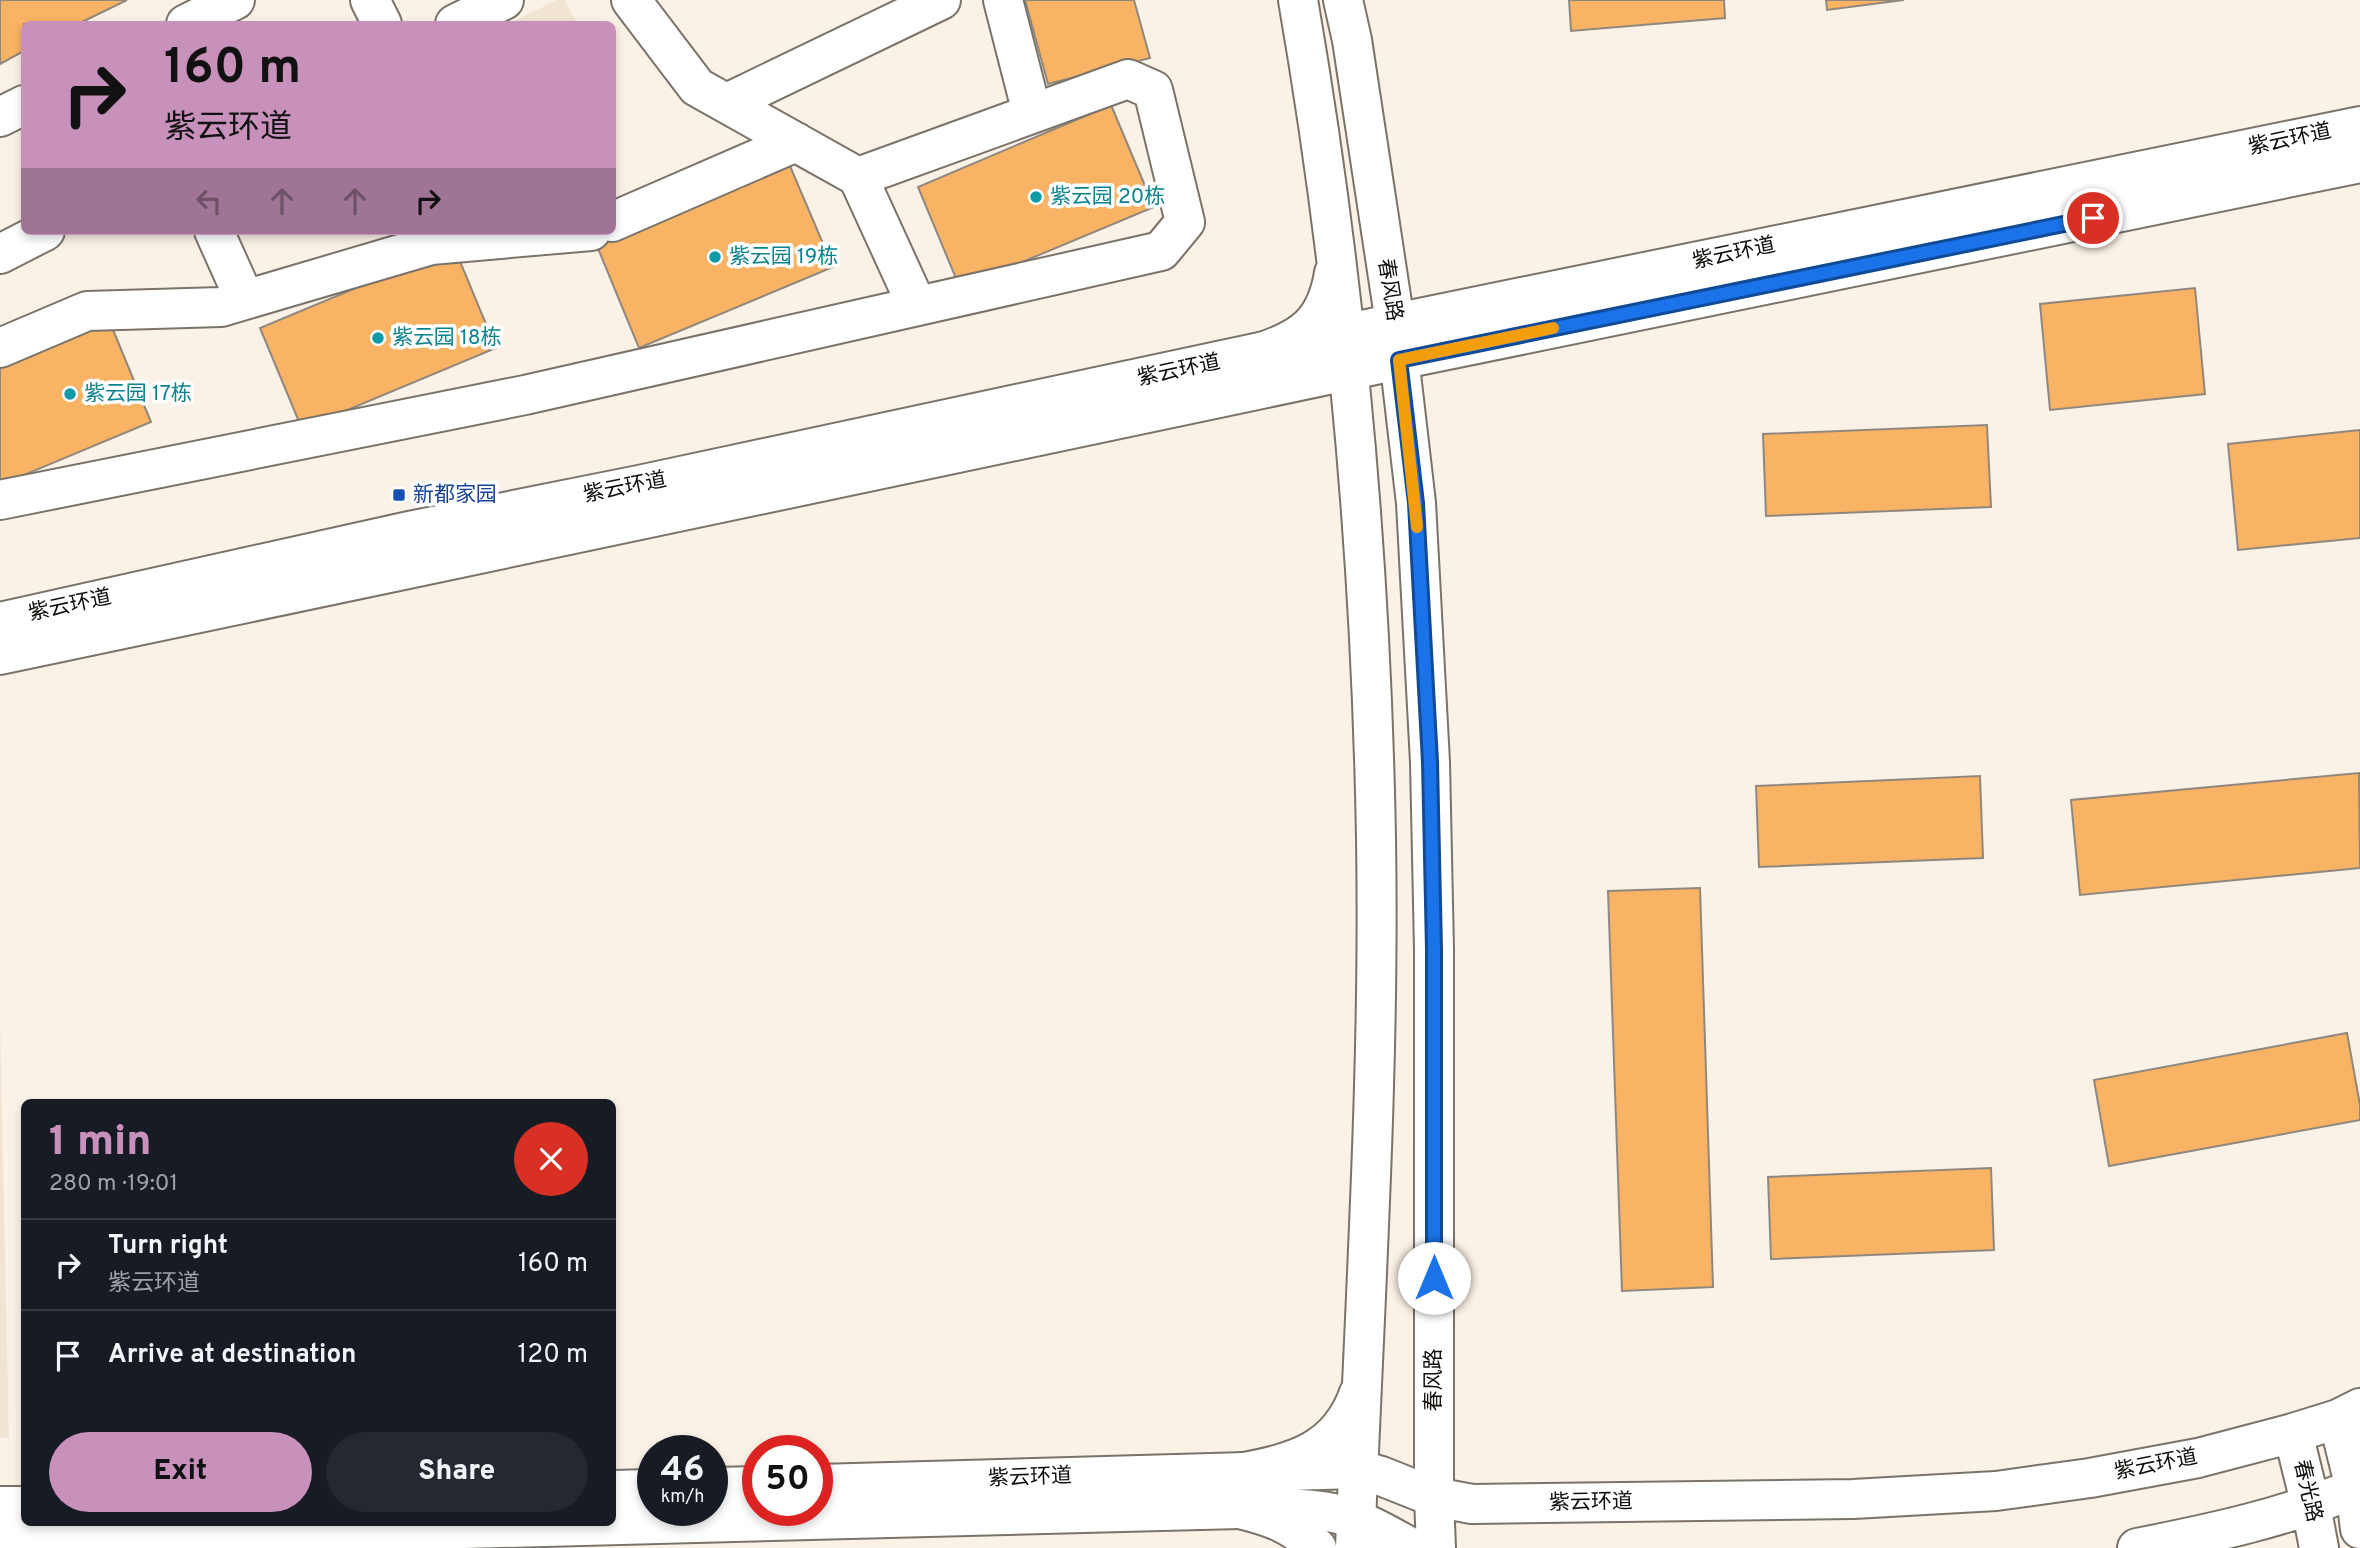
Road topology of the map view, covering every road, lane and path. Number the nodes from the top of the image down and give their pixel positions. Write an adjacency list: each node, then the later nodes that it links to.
1 (235, 0): 9 (street)
2 (370, 0): 10 (street)
3 (504, 0): 11 (street)
4 (631, 0): 12 (street)
5 (941, 0): 12 (street)
6 (1003, 0): 14 (street)
7 (1298, 0): 25 (street, 春风路)
8 (1343, 0): 28 (street, 春风路)
9 (192, 21)
10 (380, 21)
11 (461, 21)
12 (727, 103): 17 (street)
13 (21, 106): 15 (street)
14 (1032, 113): 19 (street); 27 (street)
15 (0, 117)
16 (2360, 126): 28 (street, 紫云环道)
17 (796, 142): 19 (street); 20 (street)
18 (2360, 163): 28 (street, 紫云环道)
19 (858, 177): 27 (street)
20 (616, 220)
21 (37, 235): 24 (street)
22 (216, 235): 26 (street)
23 (545, 235): 26 (street)
24 (0, 254)
25 (1336, 264): 28 (street, 春风路); 30 (street)
26 (245, 300): 29 (street)
27 (917, 306): 31 (street)
28 (1365, 345): 30 (street, 紫云环道); 33 (street, 紫云环道); 34 (street, 春风路); 43 (street, 春风路)
29 (0, 348)
30 (1256, 354): 32 (street, 紫云环道)
31 (0, 500)
32 (0, 622)
33 (0, 655)
34 (1363, 1377): 37 (street, 春风路); 42 (street)
35 (2349, 1413): 36 (street, 紫云环道); 39 (street)
36 (2294, 1433): 43 (street, 紫云环道); 46 (street, 春光路)
37 (1357, 1469): 42 (street, 紫云环道); 43 (street, 紫云环道); 50 (street, 春风路)
38 (833, 1484): 42 (street, 紫云环道)
39 (2358, 1487): 46 (street); 49 (street)
40 (637, 1489): 41 (street)
41 (616, 1490)
42 (1239, 1491): 47 (street, 紫云环道); 50 (street, 紫云环道); 52 (street)
43 (1434, 1497): 54 (street, 春风路)
44 (0, 1506): 45 (street)
45 (21, 1506)
46 (2311, 1506): 55 (street); 56 (street, 春光路)
47 (616, 1516)
48 (372, 1526): 51 (street, 紫云环道)
49 (2360, 1530)
50 (1355, 1534): 53 (street, 紫云环道)
51 (0, 1541)
52 (1317, 1548)
53 (1412, 1548)
54 (1436, 1548)
55 (2137, 1548)
56 (2319, 1548)

